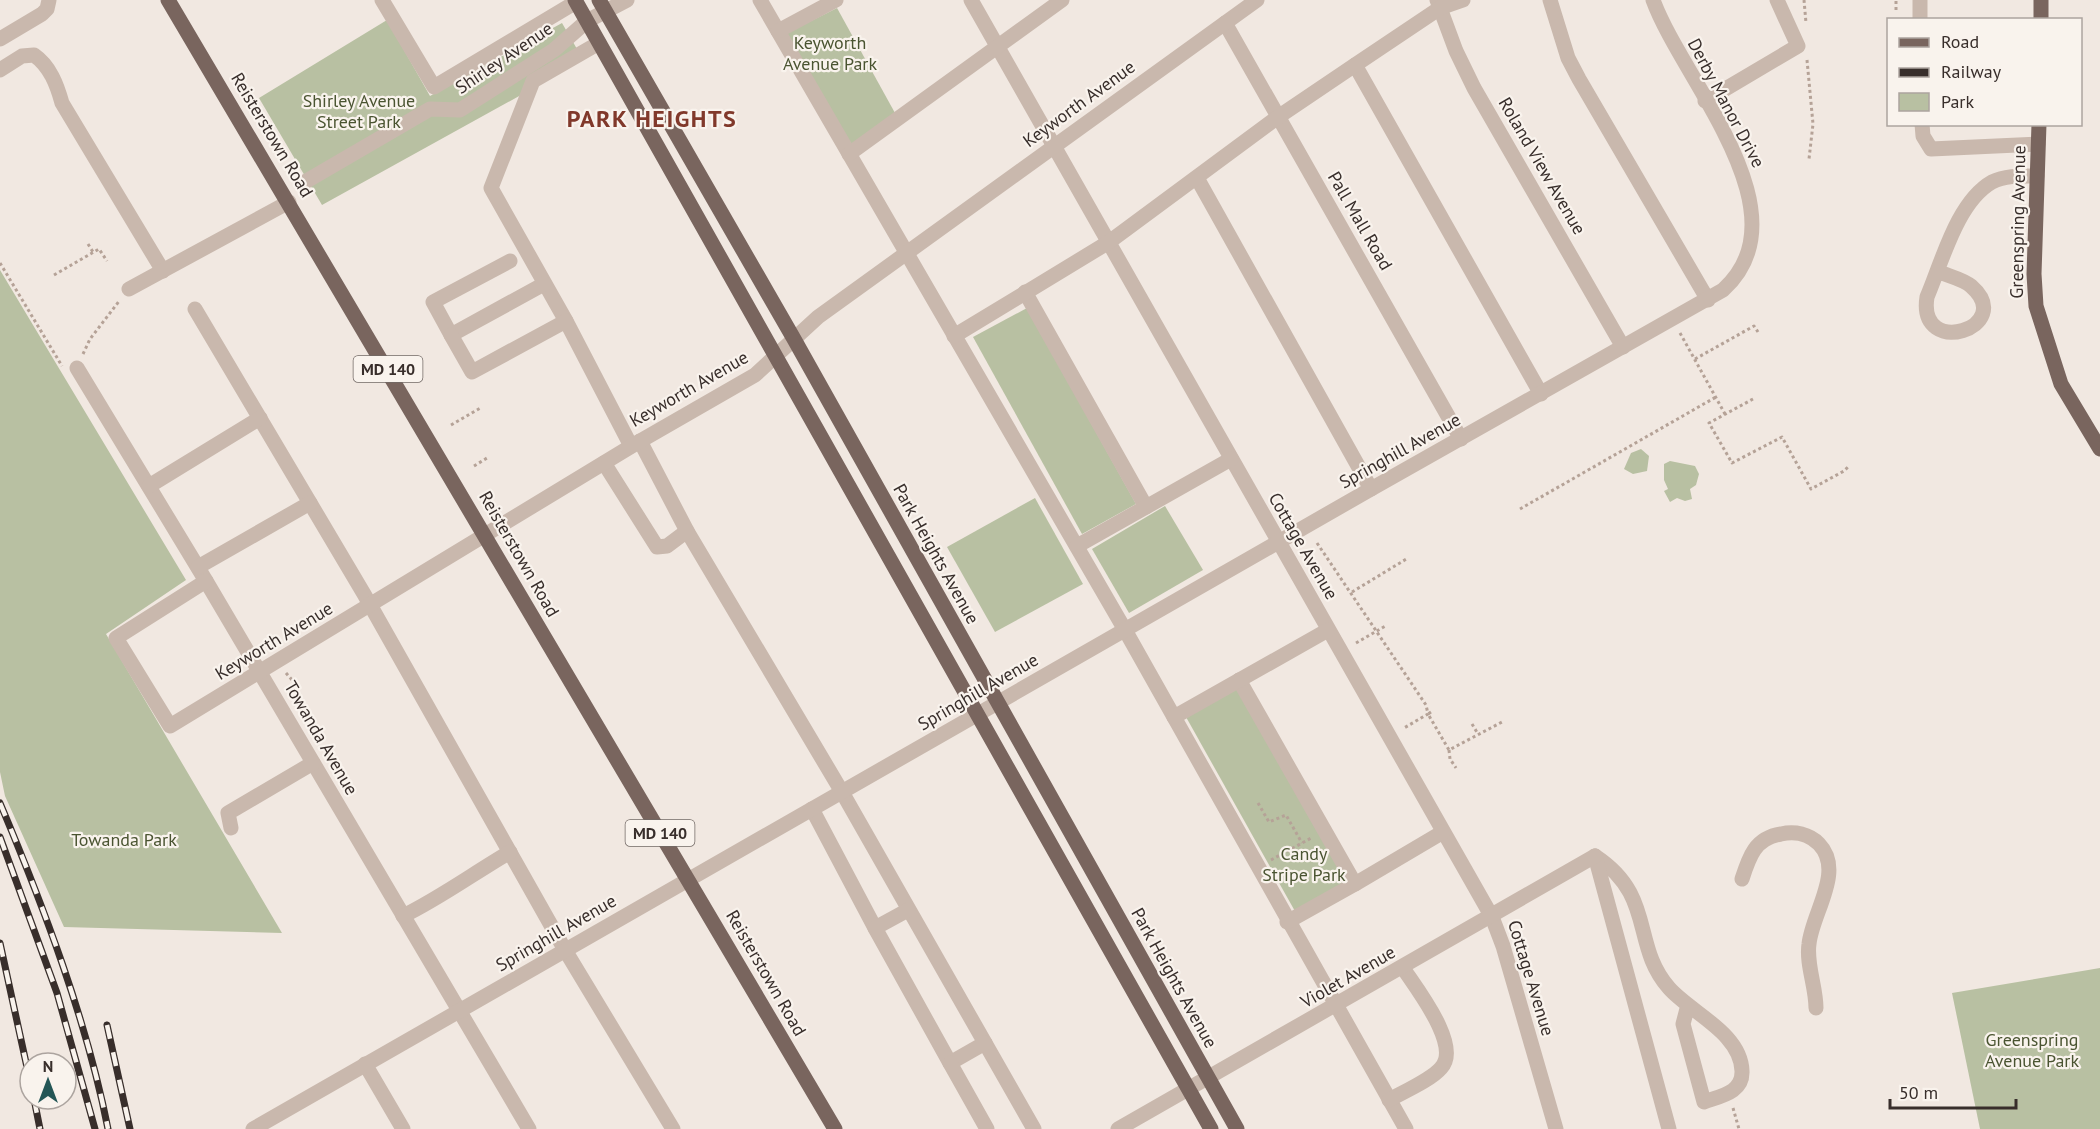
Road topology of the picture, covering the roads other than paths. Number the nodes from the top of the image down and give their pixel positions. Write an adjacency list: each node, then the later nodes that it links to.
1 (49, 0): 24 (street)
2 (168, 0): 39 (main road, Reisterstown Road / MD 140)
3 (382, 0): 16 (street)
4 (627, 0): 18 (street, Shirley Avenue)
5 (760, 0): 23 (street)
6 (836, 0): 23 (street)
7 (971, 0): 26 (street, Cottage Avenue)
8 (1062, 0): 26 (street)
9 (1257, 0): 22 (street, Keyworth Avenue)
10 (1463, 0): 17 (street)
11 (1550, 0): 49 (street)
12 (1653, 0): 29 (street, Derby Manor Drive)
13 (1777, 0): 29 (street)
14 (1920, 0): 19 (street)
15 (2041, 0): 20 (main road)
16 (576, 1): 21 (main road)
17 (1438, 4): 27 (street); 55 (street, Roland View Avenue)
18 (602, 6): 21 (street, Shirley Avenue); 54 (main road, Park Heights Avenue)
19 (1920, 18)
20 (2041, 18)
21 (587, 21): 25 (main road); 38 (street, Shirley Avenue)
22 (1225, 23): 30 (street, Pall Mall Road); 34 (street, Keyworth Avenue)
23 (778, 31): 35 (street)
24 (0, 39)
25 (599, 43): 45 (street); 56 (main road)
26 (998, 46): 34 (street, Cottage Avenue); 35 (street)
27 (1355, 64): 30 (street); 58 (street)
28 (0, 70): 43 (street)
29 (1705, 101): 47 (street, Derby Manor Drive)
30 (1278, 117): 37 (street); 60 (street, Pall Mall Road)
31 (1922, 126): 33 (street)
32 (2039, 126): 33 (main road, Greenspring Avenue)
33 (2038, 144): 36 (main road, Greenspring Avenue)
34 (1054, 146): 40 (street, Cottage Avenue); 41 (street, Keyworth Avenue)
35 (849, 154): 41 (street)
36 (2037, 176): 44 (street); 62 (main road, Greenspring Avenue)
37 (1197, 178): 40 (street); 66 (street)
38 (303, 183)
39 (289, 202): 43 (street); 70 (main road, Reisterstown Road / MD 140)
40 (1109, 242): 48 (street); 63 (street, Cottage Avenue)
41 (906, 254): 53 (street); 54 (street, Keyworth Avenue)
42 (510, 261): 52 (street)
43 (163, 271): 46 (street)
44 (1937, 272)
45 (544, 284): 51 (street); 52 (street)
46 (129, 289)
47 (1723, 291): 49 (street, Springhill Avenue)
48 (1025, 292): 53 (street); 68 (street)
49 (1708, 300): 55 (street, Springhill Avenue)
50 (195, 309): 59 (street)
51 (566, 321): 52 (street); 61 (street)
52 (451, 335)
53 (954, 336): 72 (street)
54 (794, 339): 56 (street, Keyworth Avenue); 80 (main road, Park Heights Avenue)
55 (1623, 347): 58 (street, Springhill Avenue)
56 (777, 357): 61 (street, Keyworth Avenue); 81 (main road)
57 (77, 368): 65 (street, Towanda Avenue)
58 (1541, 394): 60 (street, Springhill Avenue)
59 (260, 418): 65 (street); 67 (street)
60 (1461, 439): 66 (street, Springhill Avenue)
61 (636, 444): 64 (street, Keyworth Avenue); 69 (street)
62 (2100, 449)
63 (1231, 459): 68 (street); 71 (street, Cottage Avenue)
64 (604, 463): 69 (street); 70 (street, Keyworth Avenue)
65 (149, 486): 73 (street, Towanda Avenue)
66 (1371, 489): 71 (street, Springhill Avenue)
67 (310, 503): 73 (street); 75 (street)
68 (1146, 507): 72 (street)
69 (687, 531): 84 (street)
70 (486, 536): 75 (street, Keyworth Avenue); 91 (main road, Reisterstown Road / MD 140)
71 (1279, 544): 76 (street, Springhill Avenue); 77 (street, Cottage Avenue)
72 (1077, 546): 76 (street)
73 (198, 567): 74 (street, Towanda Avenue)
74 (206, 581): 78 (street, Towanda Avenue); 78 (street, Keyworth Avenue)
75 (370, 607): 78 (street, Keyworth Avenue); 88 (street)
76 (1125, 630): 80 (street, Springhill Avenue); 82 (street)
77 (1328, 630): 79 (street); 87 (street, Cottage Avenue)
78 (260, 672): 83 (street, Towanda Avenue)
79 (1239, 680): 82 (street); 92 (street)
80 (998, 704): 81 (street, Springhill Avenue); 107 (main road, Park Heights Avenue)
81 (979, 714): 84 (street, Springhill Avenue); 108 (main road)
82 (1174, 717): 96 (street)
83 (313, 763): 86 (street); 94 (street, Towanda Avenue)
84 (842, 792): 85 (street, Springhill Avenue); 93 (street)
85 (812, 809): 91 (street, Springhill Avenue); 97 (street)
86 (231, 828)
87 (1443, 832): 92 (street); 95 (street, Cottage Avenue)
88 (510, 852): 94 (street); 98 (street)
89 (1595, 856): 95 (street, Violet Avenue); 100 (street); 122 (street)
90 (1742, 879): 102 (street)
91 (688, 880): 98 (street, Springhill Avenue); 114 (main road, Reisterstown Road / MD 140)
92 (1355, 884): 96 (street)
93 (908, 910): 97 (street); 104 (street)
94 (403, 916): 103 (street, Towanda Avenue)
95 (1492, 917): 99 (street, Violet Avenue); 121 (street, Cottage Avenue)
96 (1287, 922): 101 (street)
97 (875, 928): 105 (street)
98 (565, 950): 103 (street, Springhill Avenue); 113 (street)
99 (1403, 968): 101 (street, Violet Avenue); 109 (street)
100 (1689, 1005): 100 (street)
101 (1335, 1007): 107 (street, Violet Avenue); 109 (street)
102 (1816, 1008)
103 (458, 1010): 106 (street, Springhill Avenue); 112 (street, Towanda Avenue)
104 (985, 1042): 105 (street); 116 (street)
105 (950, 1063): 115 (street)
106 (365, 1064): 110 (street, Springhill Avenue); 111 (street)
107 (1209, 1078): 108 (street, Violet Avenue); 119 (main road, Park Heights Avenue)
108 (1188, 1090): 117 (street, Violet Avenue); 118 (main road)
109 (1389, 1100): 120 (street)
110 (261, 1127)
111 (403, 1129)
112 (529, 1129)
113 (673, 1129)
114 (835, 1129)
115 (987, 1129)
116 (1035, 1129)
117 (1118, 1129)
118 (1211, 1129)
119 (1237, 1129)
120 (1406, 1129)
121 (1556, 1129)
122 (1669, 1129)

